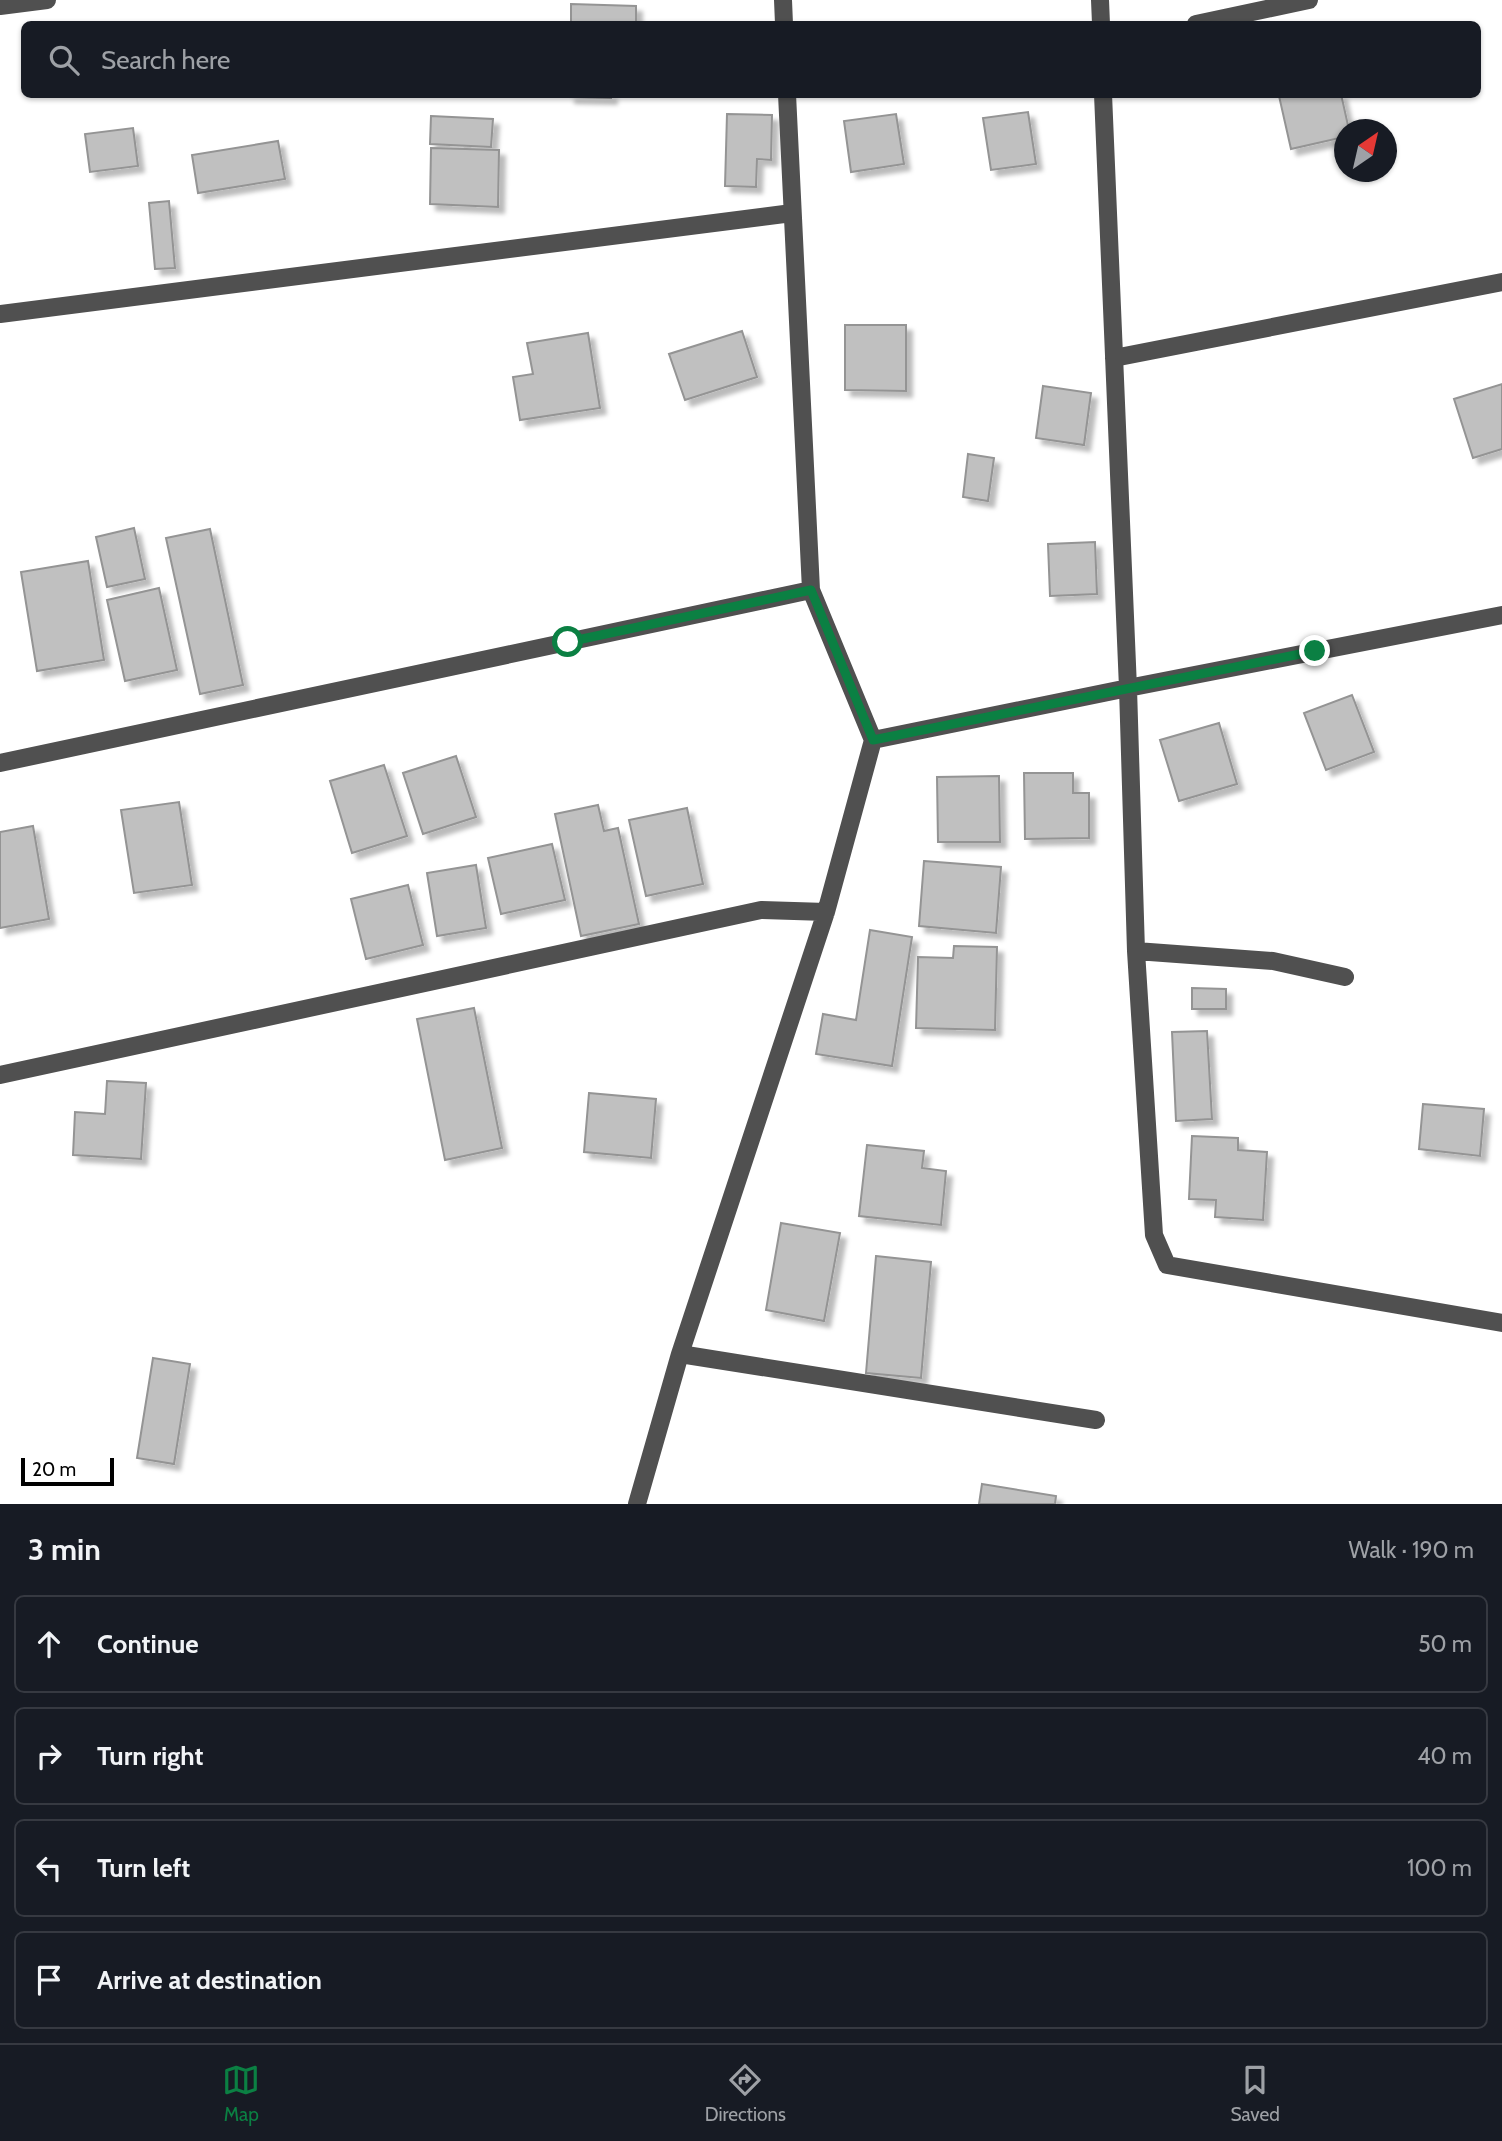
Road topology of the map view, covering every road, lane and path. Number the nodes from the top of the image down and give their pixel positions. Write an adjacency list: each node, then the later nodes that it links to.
1 (47, 0): 5 (street)
2 (783, 0): 6 (street)
3 (1100, 0): 7 (street)
4 (1309, 0): 8 (street)
5 (0, 6)
6 (784, 21)
7 (1101, 21)
8 (1210, 21)
9 (787, 98): 11 (street)
10 (1103, 98): 14 (street)
11 (792, 214): 13 (street); 15 (street)
12 (1502, 282): 14 (street)
13 (0, 314)
14 (1114, 358): 17 (street)
15 (811, 590): 18 (street); 19 (street)
16 (1502, 615): 17 (street)
17 (1128, 688): 18 (street); 21 (street)
18 (873, 740): 20 (street)
19 (0, 763)
20 (826, 912): 23 (street); 25 (street)
21 (1136, 951): 22 (street); 24 (street)
22 (1345, 976)
23 (0, 1075)
24 (1502, 1323)
25 (680, 1354): 26 (street); 27 (street)
26 (1096, 1420)
27 (638, 1504)

